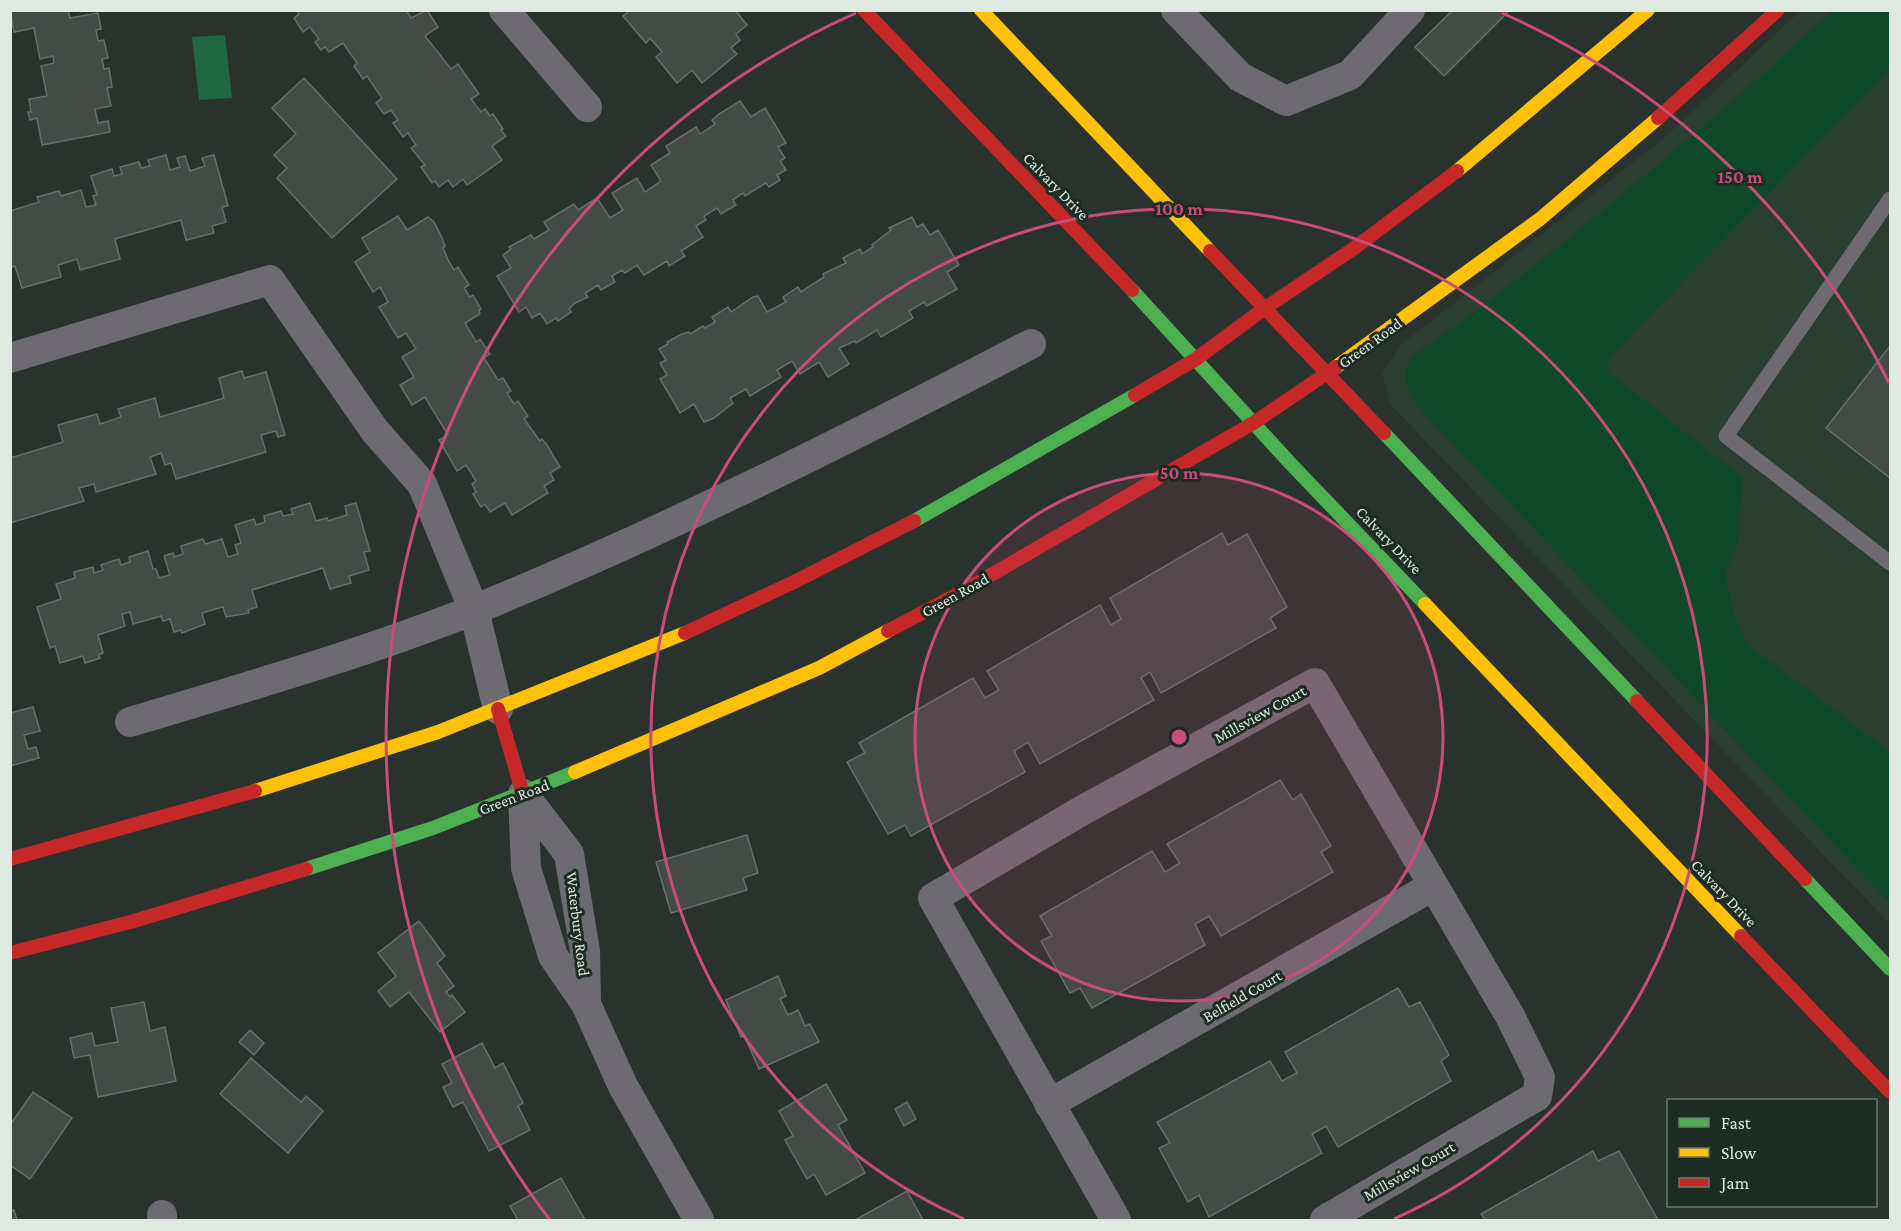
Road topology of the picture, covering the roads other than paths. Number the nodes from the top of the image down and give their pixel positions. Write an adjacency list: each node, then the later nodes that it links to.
1 (504, 10): 8 (street)
2 (864, 10): 13 (street, Calvary Drive)
3 (981, 10): 10 (street)
4 (1176, 10): 5 (street)
5 (1410, 10)
6 (1648, 10): 10 (street)
7 (1778, 10): 14 (street, Green Road)
8 (587, 108)
9 (1890, 199): 16 (lane)
10 (1265, 308): 13 (street); 14 (street)
11 (1031, 344): 17 (street)
12 (10, 358): 17 (street)
13 (1196, 359): 15 (street, Calvary Drive); 18 (street)
14 (1327, 374): 15 (street, Green Road); 24 (street)
15 (1255, 422): 20 (street, Green Road); 26 (street, Calvary Drive)
16 (1890, 563)
17 (474, 609): 18 (street); 19 (street)
18 (498, 709): 20 (street); 21 (street)
19 (130, 722)
20 (523, 794): 23 (street, Green Road); 25 (street, Waterbury Road); 25 (street, Waterbury Road)
21 (10, 859)
22 (1433, 886): 27 (street, Belfield Court); 27 (street, Millsview Court); 30 (street, Millsview Court)
23 (10, 953)
24 (1890, 969)
25 (586, 1004): 28 (street, Waterbury Road)
26 (1890, 1092)
27 (1049, 1104): 29 (street, Millsview Court)
28 (699, 1221)
29 (1116, 1221)
30 (1324, 1221)

